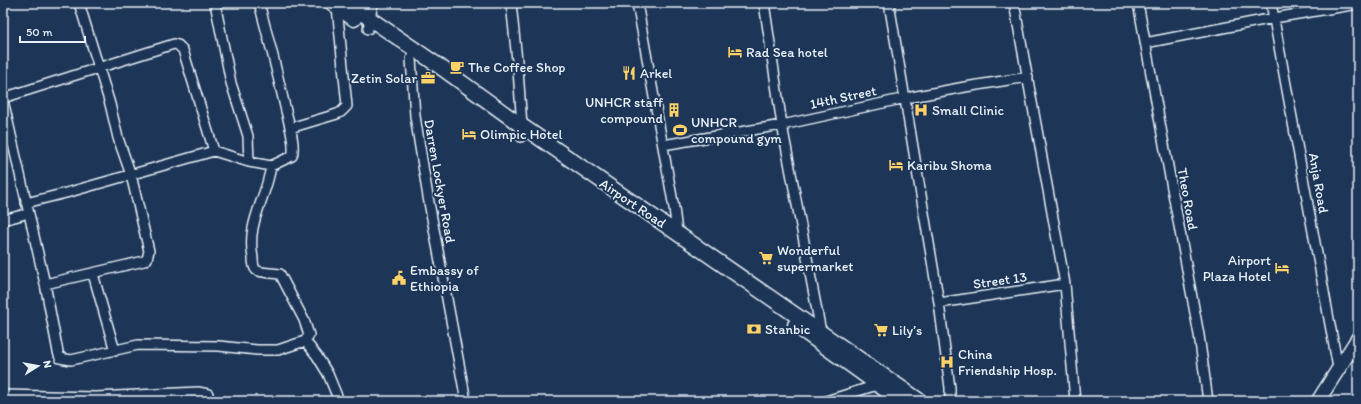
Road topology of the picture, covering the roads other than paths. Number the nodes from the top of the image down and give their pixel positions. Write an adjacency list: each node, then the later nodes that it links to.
1 (79, 3): 18 (street)
2 (215, 3): 27 (street)
3 (259, 3): 23 (street)
4 (373, 3): 15 (street)
5 (511, 3): 24 (street)
6 (637, 3): 25 (street)
7 (764, 3): 22 (street)
8 (889, 3): 20 (street)
9 (1014, 3): 19 (street)
10 (1138, 3): 16 (street, Theo Road)
11 (1271, 3): 14 (street, Anja Road)
12 (339, 4): 15 (main road, Airport Road); 23 (street)
13 (1358, 4): 14 (street)
14 (1274, 18): 16 (street); 42 (street, Anja Road)
15 (369, 24): 17 (main road, Airport Road); 24 (main road, Airport Road)
16 (1145, 44): 54 (street, Theo Road)
17 (411, 59): 24 (main road, Airport Road); 48 (street, Darren Lockyer Road)
18 (99, 68): 21 (street); 26 (street); 29 (street)
19 (1028, 77): 20 (street, 14th Street); 36 (street)
20 (906, 98): 22 (street, 14th Street); 37 (street)
21 (3, 99): 30 (street)
22 (782, 125): 25 (street, 14th Street); 38 (street)
23 (290, 128): 28 (street)
24 (521, 132): 33 (main road, Airport Road); 38 (main road, Airport Road)
25 (663, 145): 33 (street)
26 (214, 151): 27 (street); 29 (street)
27 (249, 162): 28 (street)
28 (271, 166): 40 (street)
29 (131, 175): 30 (street); 34 (street)
30 (26, 203): 35 (street)
31 (22, 214): 32 (street)
32 (3, 220)
33 (677, 232): 38 (main road, Airport Road)
34 (92, 274): 35 (street); 41 (street)
35 (45, 284): 41 (street)
36 (1066, 284): 37 (street, Street 13); 53 (street)
37 (939, 303): 52 (street)
38 (819, 336): 43 (main road, Airport Road); 51 (main road, Airport Road)
39 (1358, 338): 42 (street)
40 (305, 340): 41 (street); 47 (street)
41 (115, 351)
42 (1338, 368): 55 (street)
43 (877, 385): 49 (street); 50 (main road, Airport Road)
44 (3, 394): 45 (street)
45 (138, 398): 46 (street)
46 (209, 401)
47 (339, 401)
48 (466, 401)
49 (826, 401)
50 (901, 401)
51 (920, 401)
52 (950, 401)
53 (1075, 401)
54 (1208, 401)
55 (1318, 401)

